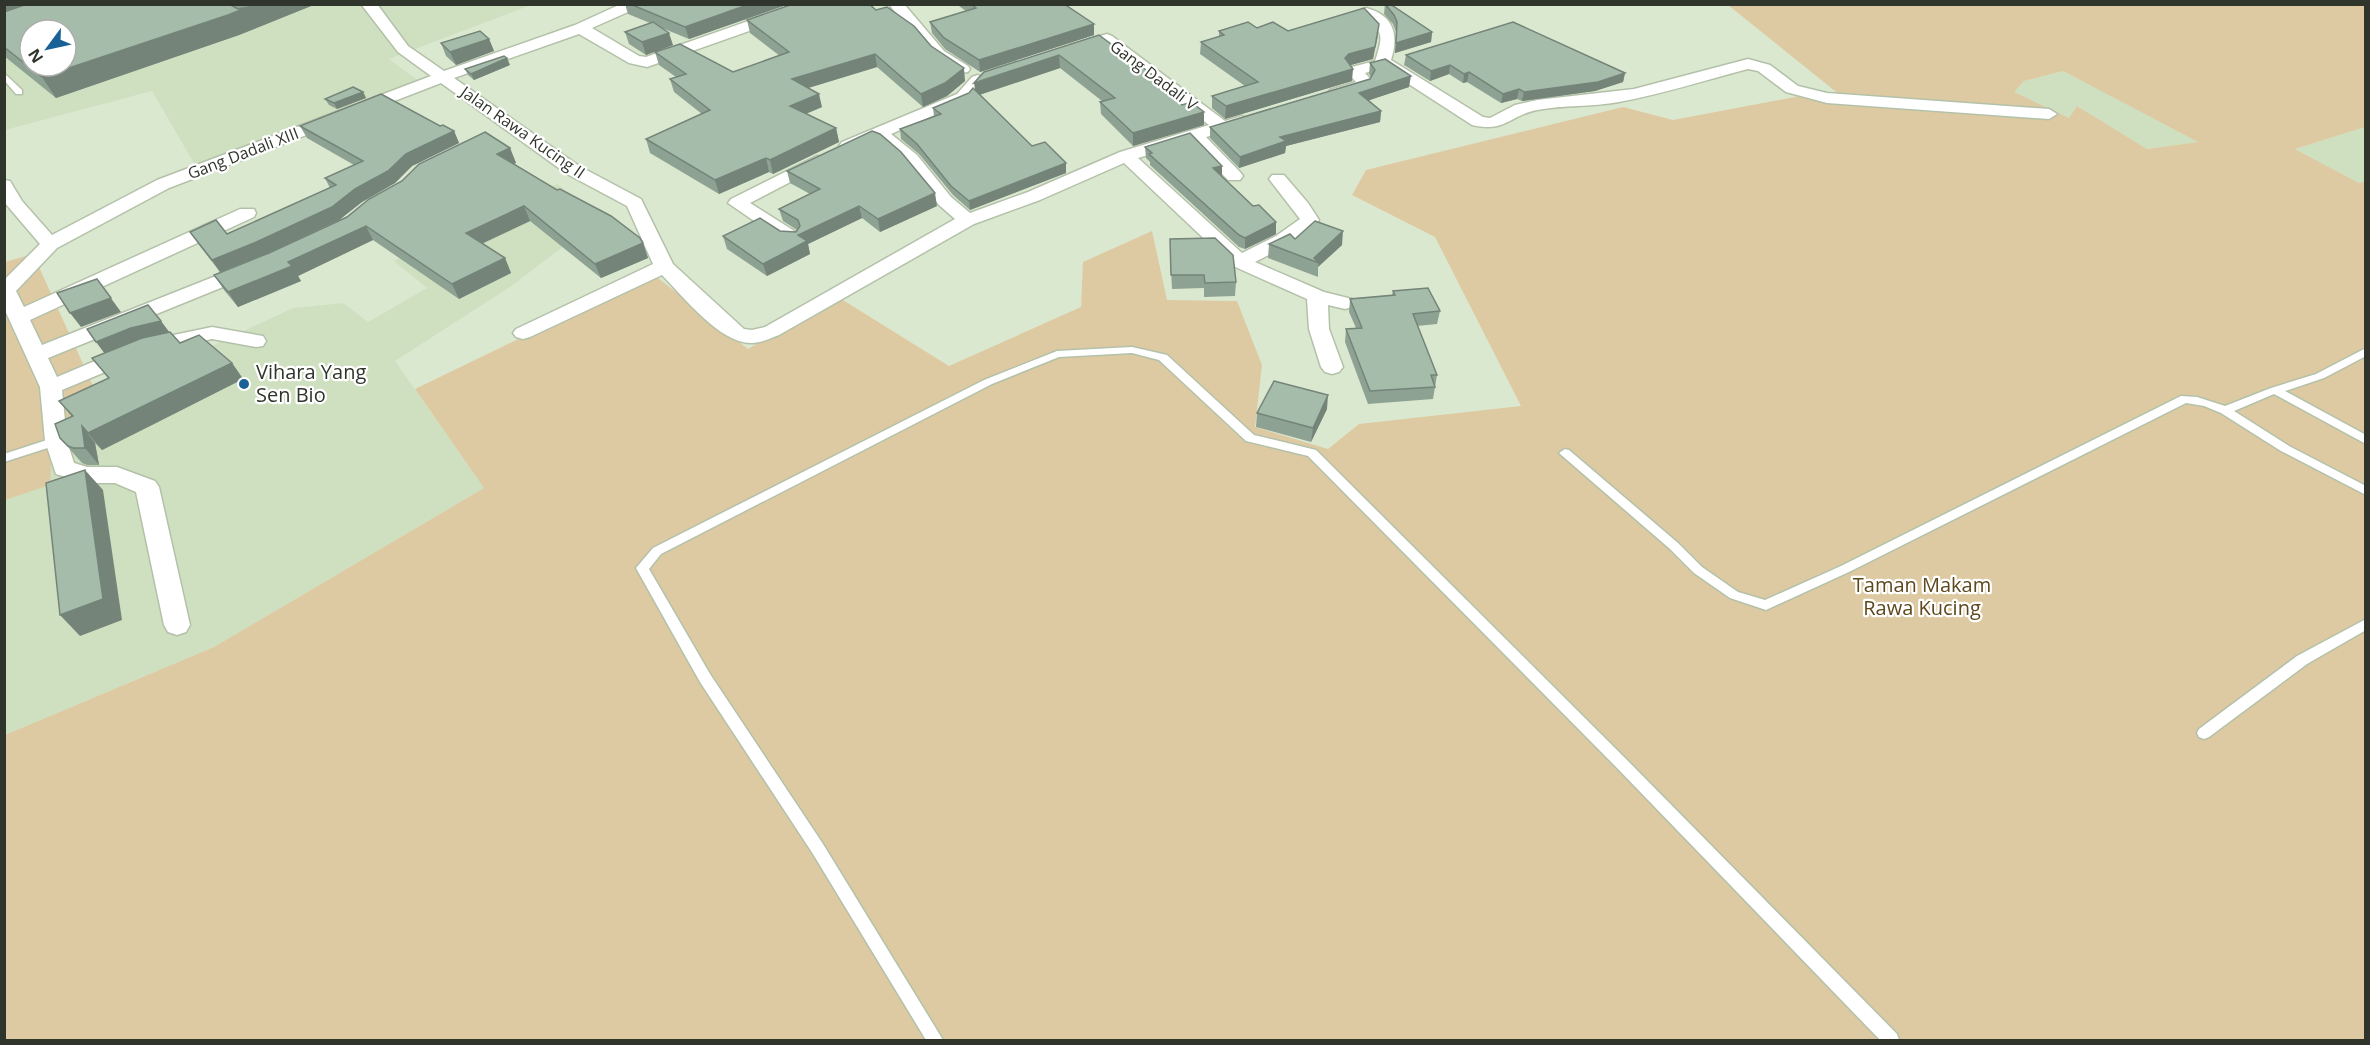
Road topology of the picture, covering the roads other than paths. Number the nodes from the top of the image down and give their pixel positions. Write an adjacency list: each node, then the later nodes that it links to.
1 (368, 4): 14 (street, Jalan Rawa Kucing II)
2 (632, 4): 6 (street, Gang Dadali XIII)
3 (812, 4): 7 (street)
4 (896, 4): 15 (street)
5 (1366, 12): 11 (street)
6 (580, 28): 7 (street); 14 (street, Gang Dadali XIII)
7 (686, 50): 10 (street)
8 (1060, 52): 21 (street, Gang Dadali V)
9 (1408, 56): 11 (street)
10 (706, 60)
11 (1384, 63): 17 (street); 18 (street)
12 (998, 74): 15 (street)
13 (4, 75): 16 (lane)
14 (441, 76): 20 (street, Jalan Rawa Kucing II); 32 (street, Gang Dadali XIII)
15 (978, 80): 22 (street)
16 (19, 92)
17 (1321, 97)
18 (2049, 114)
19 (1260, 116): 21 (street, Jalan Rawa Kucing II)
20 (513, 126): 23 (street); 35 (street, Jalan Rawa Kucing II)
21 (1222, 127): 24 (street, Jalan Rawa Kucing II)
22 (879, 132): 30 (street); 31 (street)
23 (492, 136)
24 (1195, 136): 25 (street, Jalan Rawa Kucing II); 26 (street)
25 (1126, 156): 30 (street, Jalan Rawa Kucing II); 34 (street)
26 (1234, 176)
27 (1278, 179): 34 (street)
28 (8, 198): 32 (street)
29 (247, 213): 38 (street)
30 (967, 220): 35 (street, Jalan Rawa Kucing II)
31 (792, 238)
32 (50, 244): 38 (street, Gang Dadali XIII)
33 (270, 262): 42 (street)
34 (1240, 262): 36 (street)
35 (664, 266): 39 (street)
36 (1317, 296): 37 (street); 43 (street)
37 (1345, 303)
38 (19, 317): 42 (street)
39 (523, 333)
40 (256, 341): 44 (street)
41 (2366, 351): 45 (lane)
42 (36, 355): 44 (street)
43 (1332, 367)
44 (51, 387): 48 (street)
45 (2275, 390): 46 (lane); 47 (lane)
46 (2226, 410): 49 (lane); 51 (lane)
47 (2366, 440)
48 (56, 441): 50 (lane); 53 (street)
49 (1564, 453)
50 (4, 458)
51 (2366, 490)
52 (2366, 624): 54 (lane)
53 (177, 625)
54 (2204, 733)
55 (935, 1041): 56 (lane)
56 (1891, 1041)

